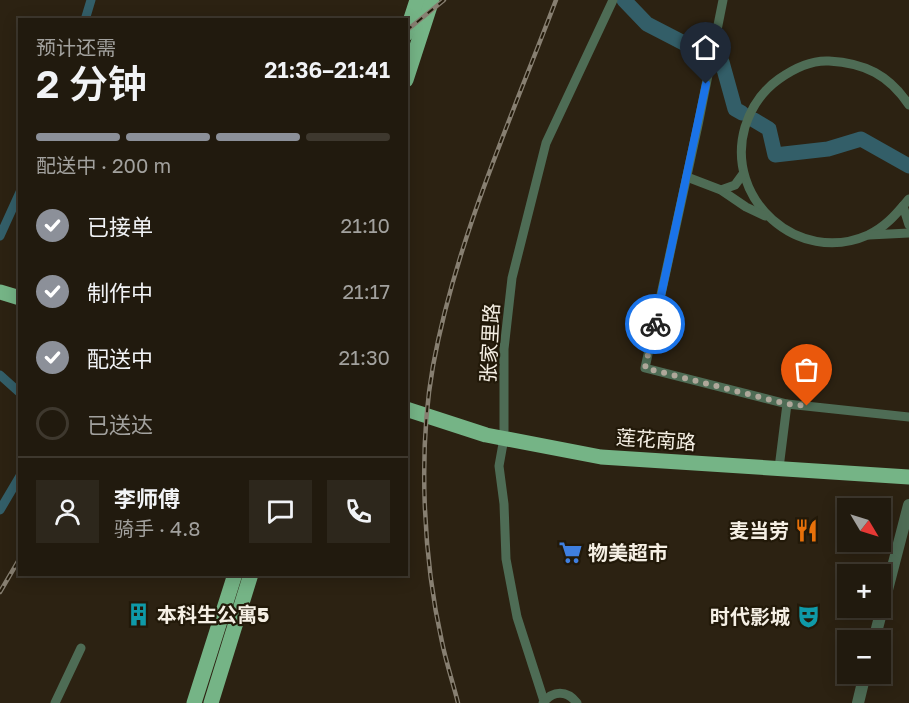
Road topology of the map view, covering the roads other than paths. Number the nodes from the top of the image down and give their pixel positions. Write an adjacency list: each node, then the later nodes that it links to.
1 (417, 0): 5 (main road)
2 (432, 0): 6 (main road)
3 (723, 0): 9 (street)
4 (611, 3): 21 (street, 张家里路)
5 (408, 28)
6 (408, 74)
7 (909, 105): 8 (street)
8 (743, 174): 10 (street); 12 (street)
9 (687, 177): 10 (street); 18 (street)
10 (721, 190): 12 (street)
11 (906, 202): 13 (street); 15 (street)
12 (770, 218): 15 (street)
13 (909, 225)
14 (909, 233): 15 (street)
15 (868, 235)
16 (1, 292): 17 (main road)
17 (18, 297)
18 (787, 404): 20 (street); 22 (street)
19 (408, 410): 21 (main road, 莲花南路)
20 (909, 417)
21 (504, 438): 22 (main road, 莲花南路); 30 (street, 张家里路)
22 (779, 468): 23 (main road, 莲花南路)
23 (909, 477)
24 (909, 505): 27 (street)
25 (234, 576): 32 (main road)
26 (250, 576): 33 (main road)
27 (877, 630)
28 (81, 648): 31 (street)
29 (863, 684): 35 (street)
30 (544, 702): 34 (street)
31 (55, 703)
32 (194, 703)
33 (211, 703)
34 (577, 703)
35 (858, 703)

